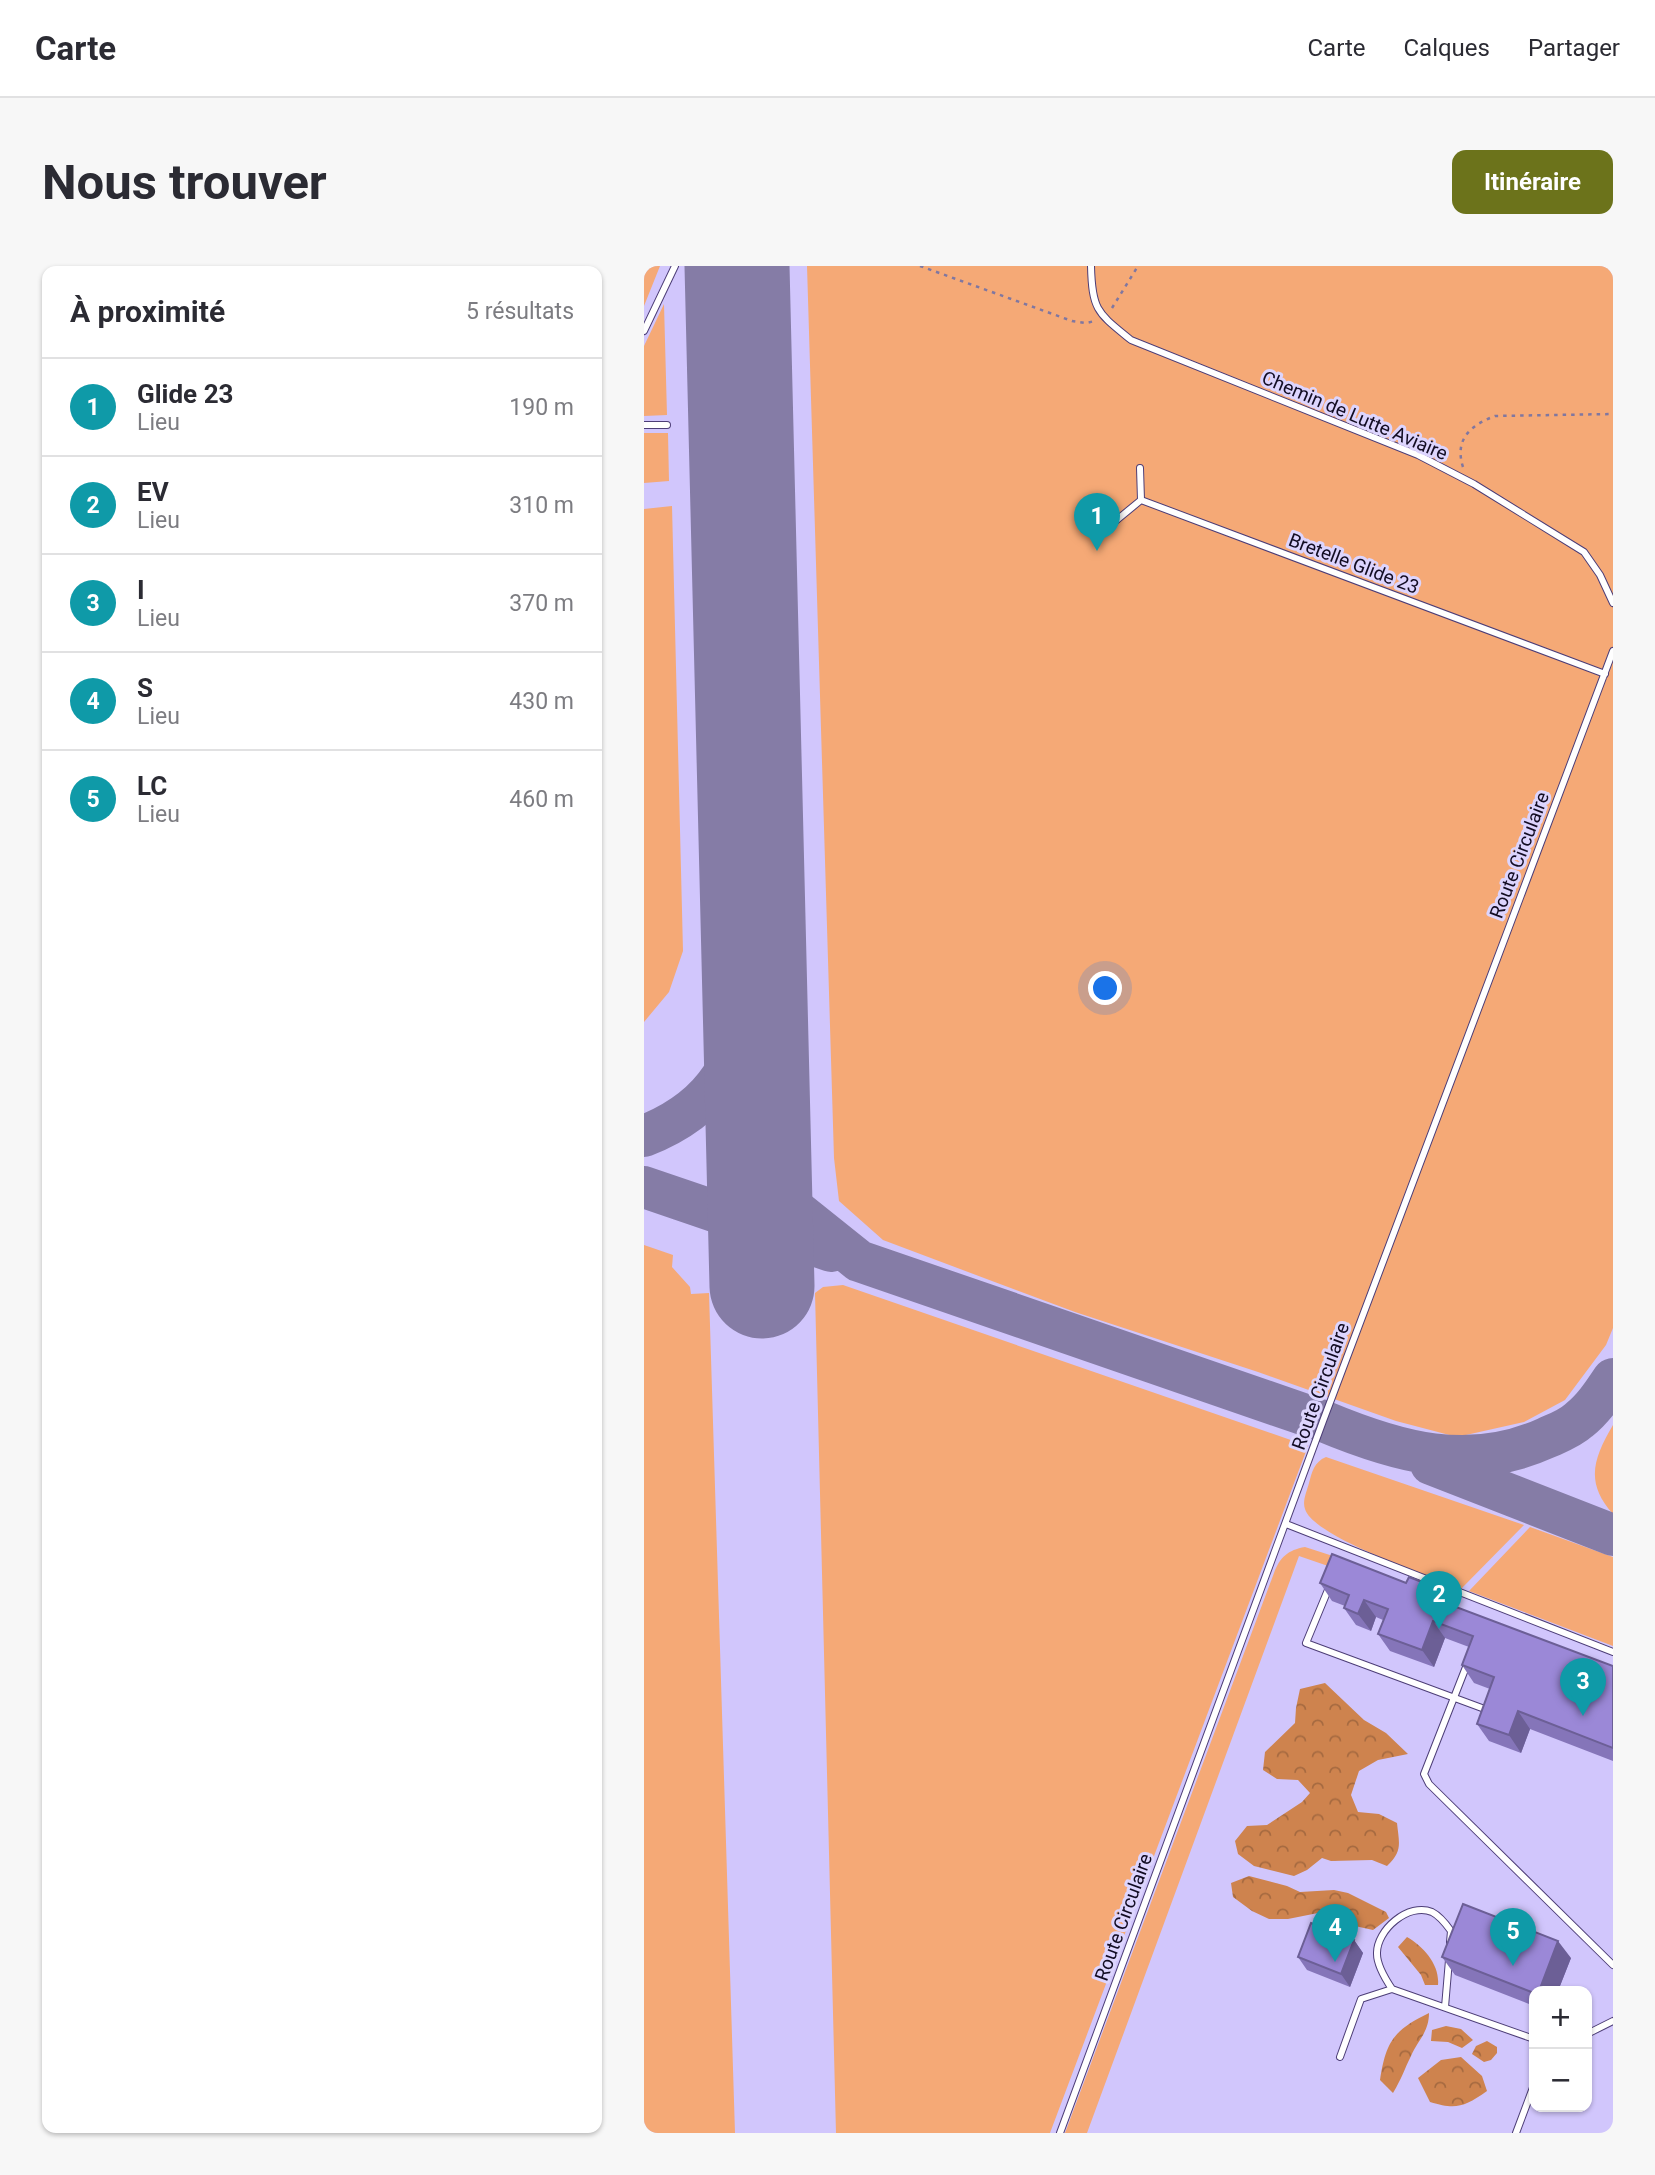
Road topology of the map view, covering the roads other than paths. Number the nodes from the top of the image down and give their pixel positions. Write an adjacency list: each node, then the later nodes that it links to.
1 (674, 266): 3 (lane)
2 (1091, 266): 9 (lane, Chemin de Lutte Aviaire)
3 (644, 331)
4 (644, 425): 5 (lane)
5 (667, 425)
6 (1140, 468): 7 (lane)
7 (1141, 500): 8 (lane); 11 (lane, Bretelle Glide 23)
8 (1101, 533)
9 (1613, 603)
10 (1613, 651): 11 (lane, Route Circulaire)
11 (1605, 674): 12 (lane, Route Circulaire)
12 (1286, 1524): 13 (lane); 28 (lane, Route Circulaire)
13 (1346, 1548): 14 (lane); 16 (lane)
14 (1341, 1559)
15 (1331, 1581): 18 (lane)
16 (1613, 1653)
17 (1466, 1667): 18 (lane)
18 (1454, 1698): 19 (lane); 20 (lane)
19 (1495, 1713)
20 (1613, 1965)
21 (1392, 1989): 22 (lane); 22 (lane); 26 (lane)
22 (1445, 2007): 25 (lane)
23 (1613, 2021): 24 (lane)
24 (1592, 2032)
25 (1529, 2037)
26 (1340, 2057)
27 (1529, 2098): 29 (lane)
28 (1060, 2133)
29 (1516, 2133)

